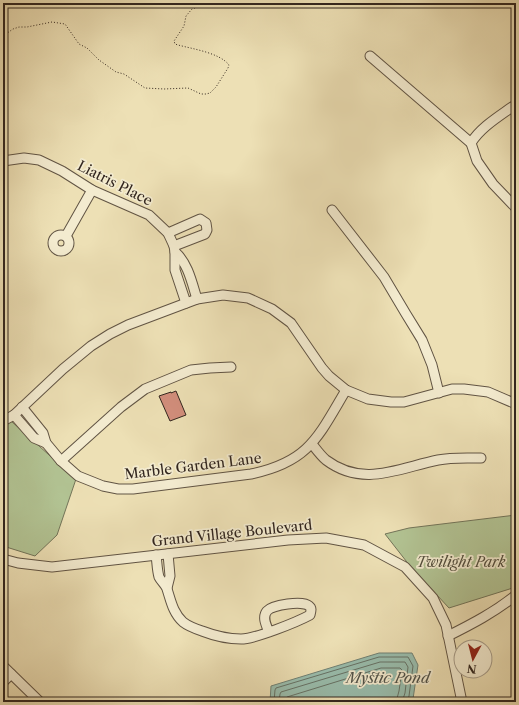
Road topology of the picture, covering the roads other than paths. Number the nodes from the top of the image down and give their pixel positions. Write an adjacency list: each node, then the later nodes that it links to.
1 (370, 56): 3 (street)
2 (516, 106): 3 (street)
3 (471, 143): 6 (street)
4 (3, 161): 5 (street, Liatris Place)
5 (92, 190): 8 (street, Liatris Place); 9 (street)
6 (516, 208)
7 (332, 210): 15 (street)
8 (168, 233): 10 (street, Liatris Place); 10 (street)
9 (66, 236)
10 (174, 249): 11 (street, Liatris Place); 12 (street, Liatris Place)
11 (197, 299): 12 (street); 14 (street)
12 (186, 302): 17 (street)
13 (231, 367): 23 (street)
14 (346, 390): 15 (street); 21 (street, Marble Garden Lane)
15 (438, 393): 16 (street)
16 (516, 404)
17 (22, 407): 18 (street); 20 (street, Marble Garden Lane)
18 (14, 415): 19 (street); 20 (street, Marble Garden Lane)
19 (3, 421)
20 (46, 443): 23 (street, Marble Garden Lane)
21 (312, 444): 22 (street); 23 (street, Marble Garden Lane)
22 (482, 458)
23 (61, 461)
24 (168, 554): 25 (street, Grand Village Boulevard); 27 (street); 30 (street, Grand Village Boulevard)
25 (156, 555): 26 (street, Grand Village Boulevard); 27 (street)
26 (3, 559)
27 (167, 588): 29 (street)
28 (516, 595): 30 (street)
29 (269, 632): 29 (street)
30 (448, 636): 35 (street, Grand Village Boulevard)
31 (3, 666): 32 (street)
32 (11, 674): 33 (street); 34 (street)
33 (3, 682)
34 (40, 702)
35 (462, 702)

